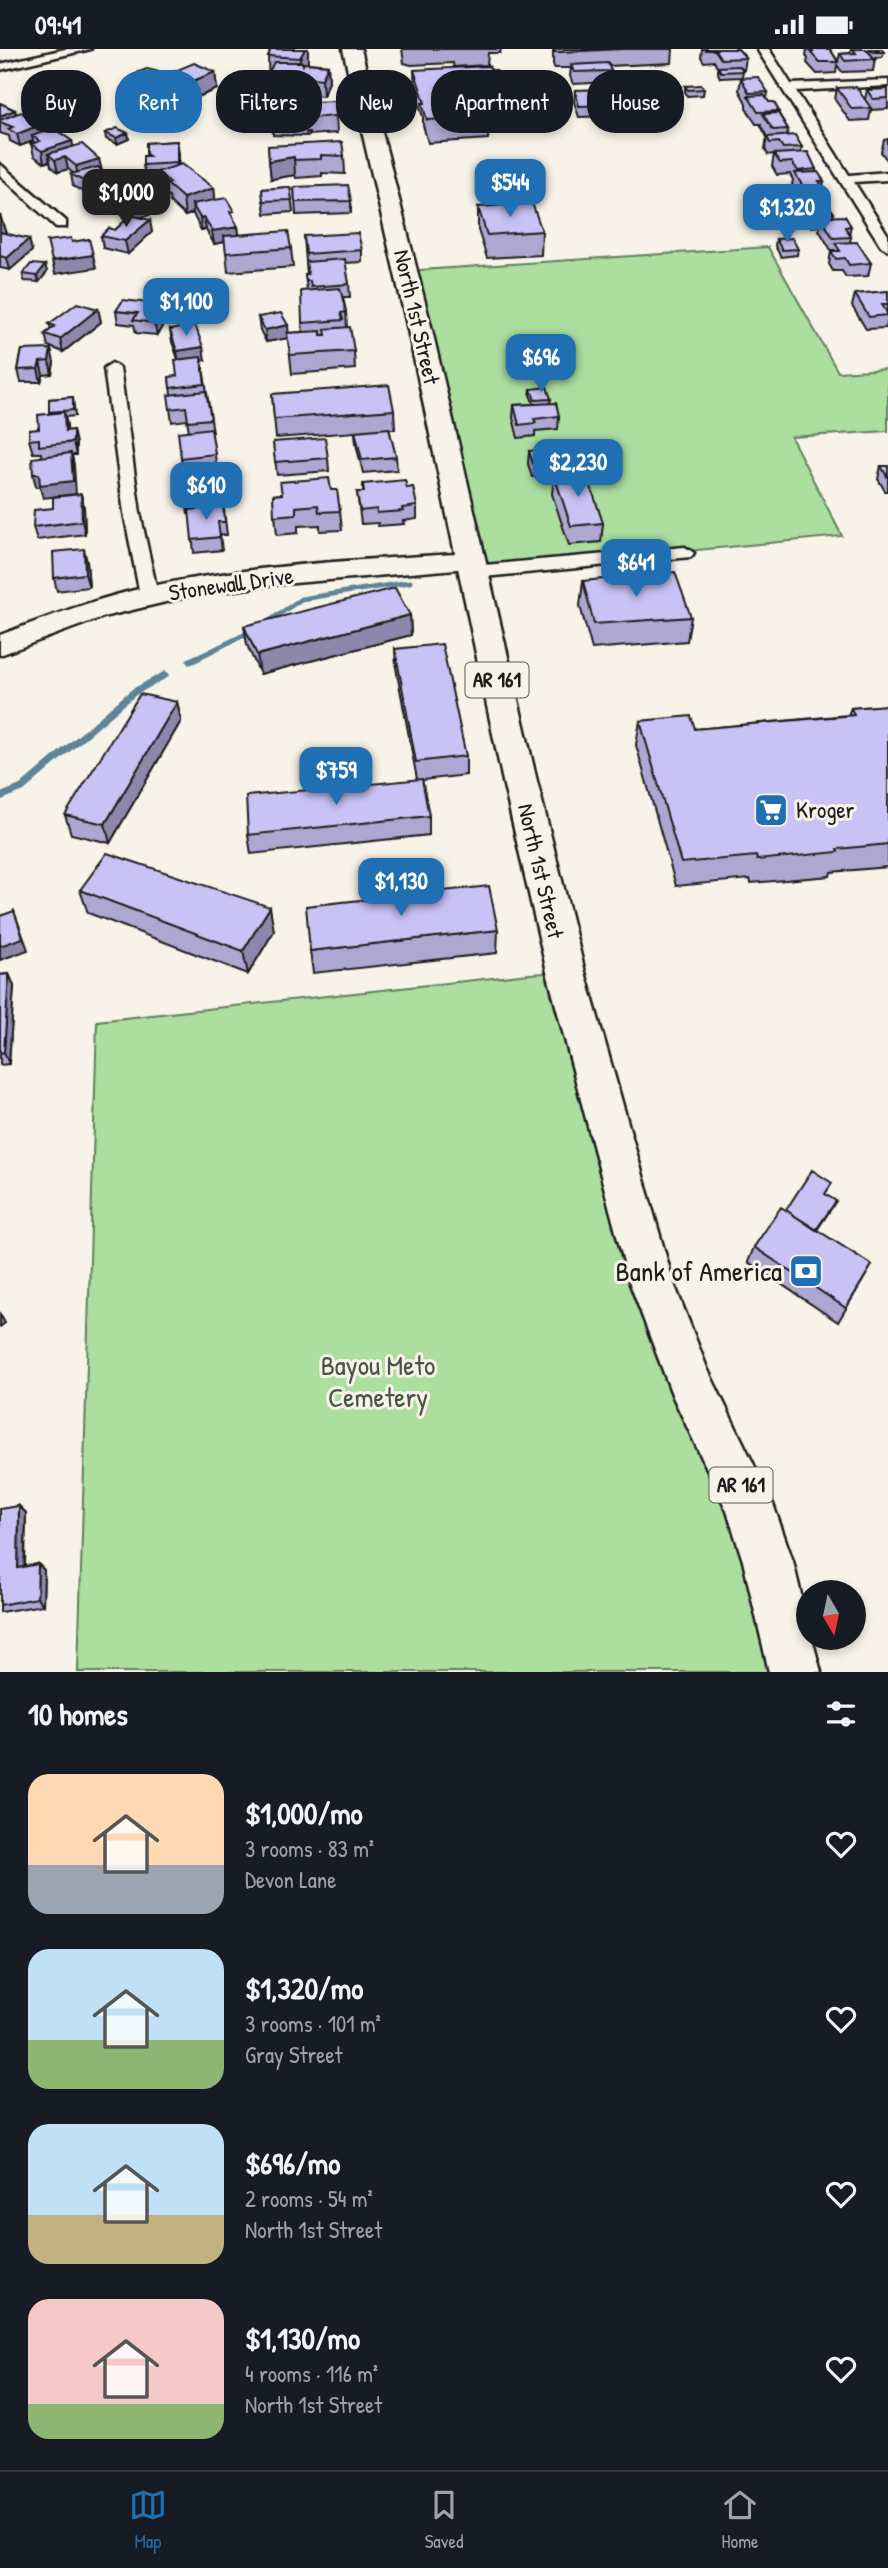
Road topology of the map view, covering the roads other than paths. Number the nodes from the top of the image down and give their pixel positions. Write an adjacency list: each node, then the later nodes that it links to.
1 (85, 49): 4 (street)
2 (352, 49): 15 (main road, North 1st Street / AR 161)
3 (763, 49): 7 (street)
4 (33, 53): 5 (street)
5 (0, 67)
6 (888, 83): 7 (street)
7 (789, 89): 10 (street)
8 (0, 168): 11 (street)
9 (888, 176): 10 (street)
10 (845, 179): 12 (street)
11 (61, 224)
12 (888, 246)
13 (112, 368): 16 (street)
14 (685, 552): 15 (street)
15 (472, 566): 16 (street, Stonewall Drive); 18 (main road, North 1st Street / AR 161)
16 (149, 595): 17 (street, Stonewall Drive)
17 (0, 646)
18 (795, 1672)

